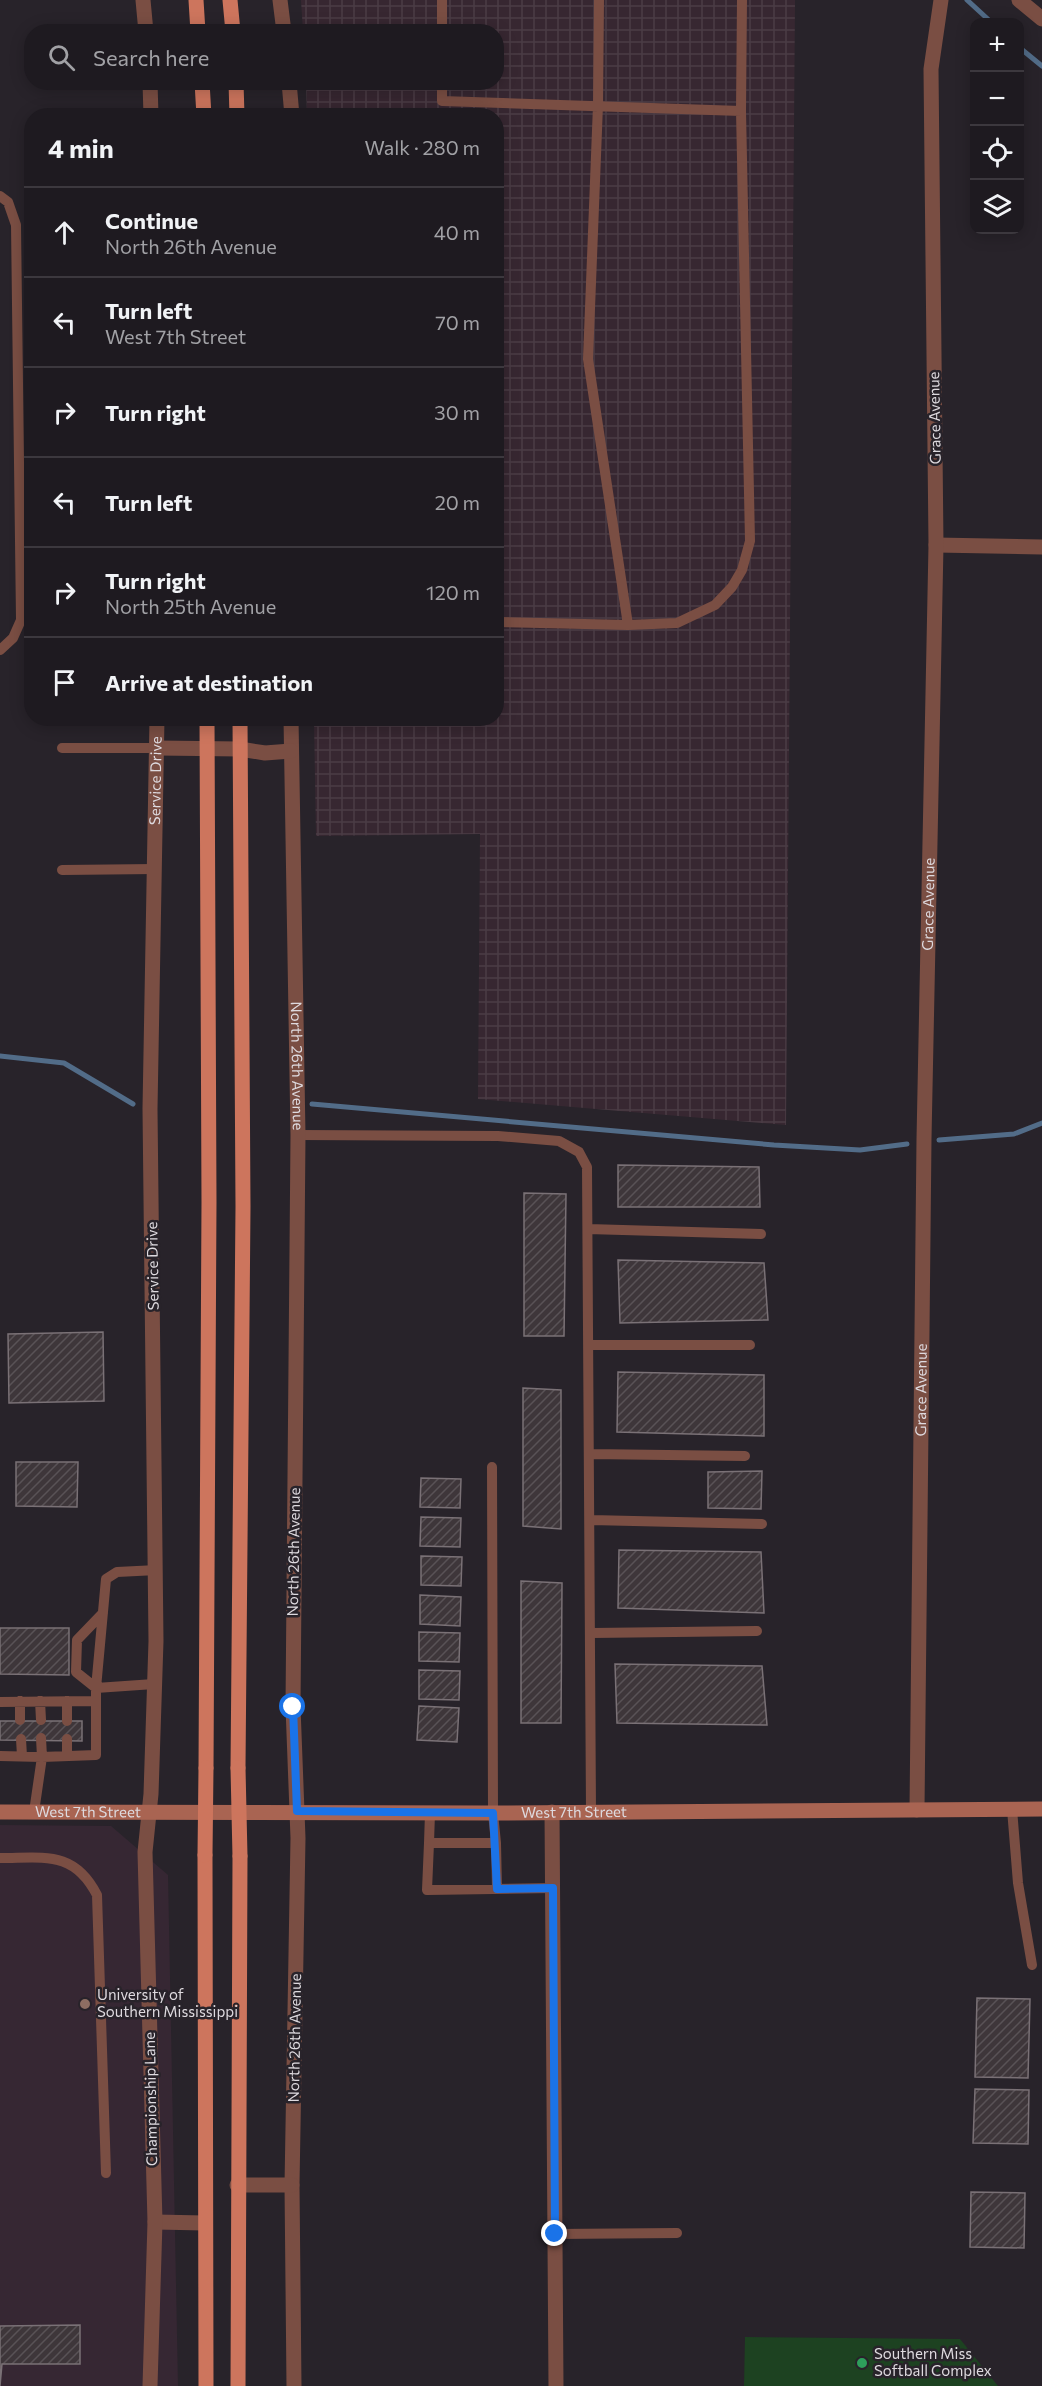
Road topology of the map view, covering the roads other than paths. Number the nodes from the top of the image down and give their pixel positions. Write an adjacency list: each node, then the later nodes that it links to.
1 (143, 0): 11 (street)
2 (196, 0): 12 (main road)
3 (230, 0): 13 (main road)
4 (280, 0): 14 (street)
5 (442, 0): 15 (lane)
6 (599, 0): 21 (lane)
7 (742, 0): 26 (lane)
8 (941, 0): 30 (street, Grace Avenue)
9 (1019, 0): 10 (street)
10 (1042, 20)
11 (145, 24)
12 (198, 24)
13 (232, 24)
14 (283, 24)
15 (442, 24)
16 (150, 90): 22 (street)
17 (202, 90): 23 (main road)
18 (236, 90): 24 (main road)
19 (290, 90): 25 (street)
20 (442, 90): 21 (lane)
21 (598, 105): 26 (lane); 33 (lane)
22 (151, 108)
23 (204, 108)
24 (237, 108)
25 (291, 108)
26 (741, 111): 33 (lane)
27 (0, 196): 28 (lane)
28 (20, 410): 29 (lane); 34 (lane)
29 (24, 410)
30 (936, 545): 31 (street); 79 (street, Grace Avenue)
31 (1042, 547)
32 (504, 622): 33 (lane)
33 (628, 625)
34 (0, 650)
35 (157, 726): 40 (street, Service Drive)
36 (207, 726): 41 (main road)
37 (240, 726): 42 (main road)
38 (291, 726): 43 (street, North 26th Avenue)
39 (62, 748): 40 (lane)
40 (157, 748): 41 (street); 44 (street, Service Drive)
41 (207, 749): 42 (street); 98 (main road, bridge)
42 (240, 749): 43 (street); 95 (main road, bridge)
43 (291, 751): 46 (street, North 26th Avenue)
44 (155, 869): 45 (lane); 56 (street, Service Drive)
45 (62, 870)
46 (298, 1135): 47 (lane); 80 (street, North 26th Avenue)
47 (588, 1229): 48 (lane); 49 (lane)
48 (761, 1234)
49 (590, 1346): 50 (lane); 51 (lane)
50 (750, 1346)
51 (590, 1454): 52 (lane); 54 (lane)
52 (745, 1456)
53 (492, 1467): 87 (lane)
54 (591, 1520): 55 (lane); 59 (lane)
55 (762, 1524)
56 (157, 1570): 57 (lane); 60 (street, Service Drive)
57 (103, 1613): 61 (lane); 61 (lane)
58 (757, 1631): 59 (lane)
59 (592, 1633): 85 (lane)
60 (154, 1684): 61 (lane); 83 (street, Service Drive)
61 (96, 1688): 65 (lane)
62 (20, 1701): 63 (lane); 66 (lane); 67 (lane)
63 (40, 1701): 64 (lane); 68 (lane)
64 (67, 1701): 65 (lane); 69 (lane)
65 (95, 1701): 73 (lane)
66 (0, 1702)
67 (20, 1720)
68 (40, 1720)
69 (67, 1721)
70 (41, 1738): 76 (lane)
71 (21, 1739): 75 (lane)
72 (67, 1739): 73 (lane)
73 (67, 1755): 76 (lane)
74 (0, 1756): 75 (lane)
75 (22, 1756): 76 (lane)
76 (42, 1757): 82 (lane)
77 (1012, 1809): 78 (main road, West 7th Street); 79 (main road, West 7th Street); 93 (lane)
78 (1042, 1809)
79 (917, 1810): 85 (main road, West 7th Street)
80 (297, 1811): 83 (main road, West 7th Street); 86 (main road, West 7th Street); 96 (street, North 26th Avenue)
81 (0, 1812): 82 (main road, West 7th Street)
82 (34, 1812): 83 (main road, West 7th Street)
83 (148, 1812): 97 (street, Championship Lane)
84 (552, 1812): 85 (main road, West 7th Street); 87 (main road, West 7th Street); 91 (street)
85 (591, 1812)
86 (430, 1813): 87 (main road, West 7th Street); 88 (lane)
87 (493, 1813): 89 (lane)
88 (429, 1843): 89 (lane); 92 (lane)
89 (496, 1843): 92 (lane)
90 (0, 1858): 94 (lane)
91 (553, 1888): 92 (lane); 100 (street)
92 (497, 1889)
93 (1032, 1965)
94 (106, 2174)
95 (237, 2185): 96 (street); 103 (main road)
96 (292, 2185): 104 (street, North 26th Avenue)
97 (155, 2222): 98 (street); 101 (street, Championship Lane)
98 (205, 2223): 102 (main road)
99 (677, 2233): 100 (lane)
100 (555, 2234): 105 (street)
101 (150, 2386)
102 (206, 2386)
103 (238, 2386)
104 (294, 2386)
105 (556, 2386)

